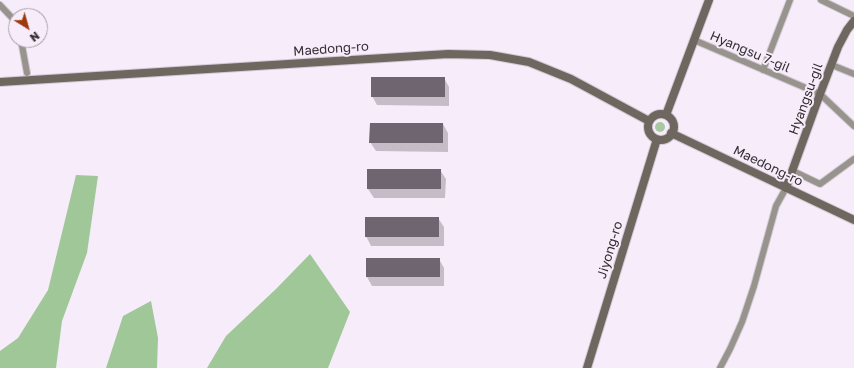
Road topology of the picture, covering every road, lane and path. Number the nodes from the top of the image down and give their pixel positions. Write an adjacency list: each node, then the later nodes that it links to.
1 (709, 0): 8 (street)
2 (790, 0): 11 (street)
3 (821, 0): 6 (street)
4 (0, 5): 5 (street)
5 (8, 14)
6 (854, 16)
7 (854, 21): 10 (street, Hyangsu-gil)
8 (694, 40): 11 (street, Hyangsu 7-gil); 16 (street)
9 (22, 48): 12 (street)
10 (832, 65): 13 (street); 15 (street, Hyangsu-gil)
11 (763, 70): 15 (street, Hyangsu 7-gil)
12 (27, 73)
13 (854, 74)
14 (0, 82): 17 (street, Maedong-ro)
15 (820, 94): 18 (street, Hyangsu 7-gil); 22 (street, Hyangsu-gil)
16 (666, 115): 17 (street); 19 (street)
17 (649, 121): 20 (street)
18 (854, 126)
19 (672, 133): 20 (street); 23 (street, Maedong-ro)
20 (657, 139): 25 (street, Jiyong-ro)
21 (854, 159): 22 (street)
22 (793, 171): 23 (street, Hyangsu-gil)
23 (786, 188): 24 (street, Maedong-ro); 26 (street)
24 (854, 220)
25 (587, 368)
26 (720, 368)

